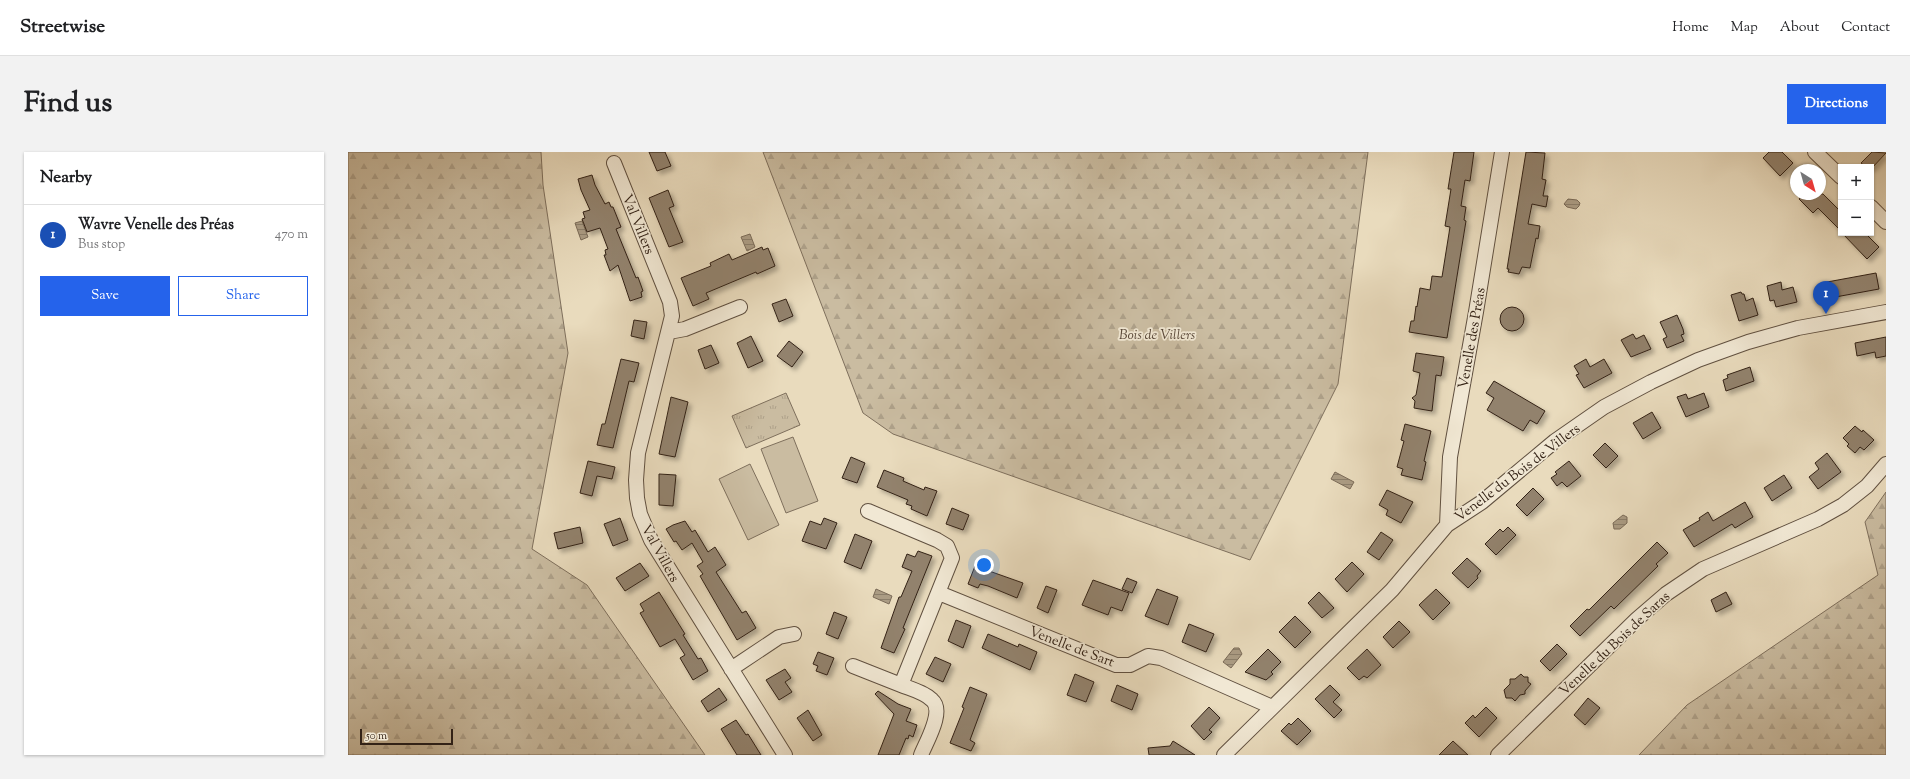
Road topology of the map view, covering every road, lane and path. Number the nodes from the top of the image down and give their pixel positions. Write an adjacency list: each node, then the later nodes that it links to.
1 (1502, 152): 12 (street, Venelle des Préas)
2 (1815, 152): 4 (street)
3 (614, 163): 9 (street, Val Villers)
4 (1838, 174)
5 (1874, 210): 6 (street)
6 (1886, 222)
7 (740, 307): 9 (street)
8 (1886, 312): 12 (street, Venelle du Bois de Villers)
9 (669, 332): 16 (street, Val Villers)
10 (1886, 464): 22 (street, Venelle du Bois de Saras)
11 (868, 511): 13 (street)
12 (1447, 524): 18 (street, Venelle du Bois de Villers)
13 (939, 593): 17 (street); 18 (street, Venelle de Sart)
14 (794, 634): 16 (street)
15 (853, 666): 17 (street)
16 (730, 669): 19 (street, Val Villers)
17 (901, 685): 20 (street)
18 (1272, 707): 21 (street, Venelle du Bois de Villers)
19 (785, 755)
20 (921, 755)
21 (1224, 755)
22 (1498, 755)

